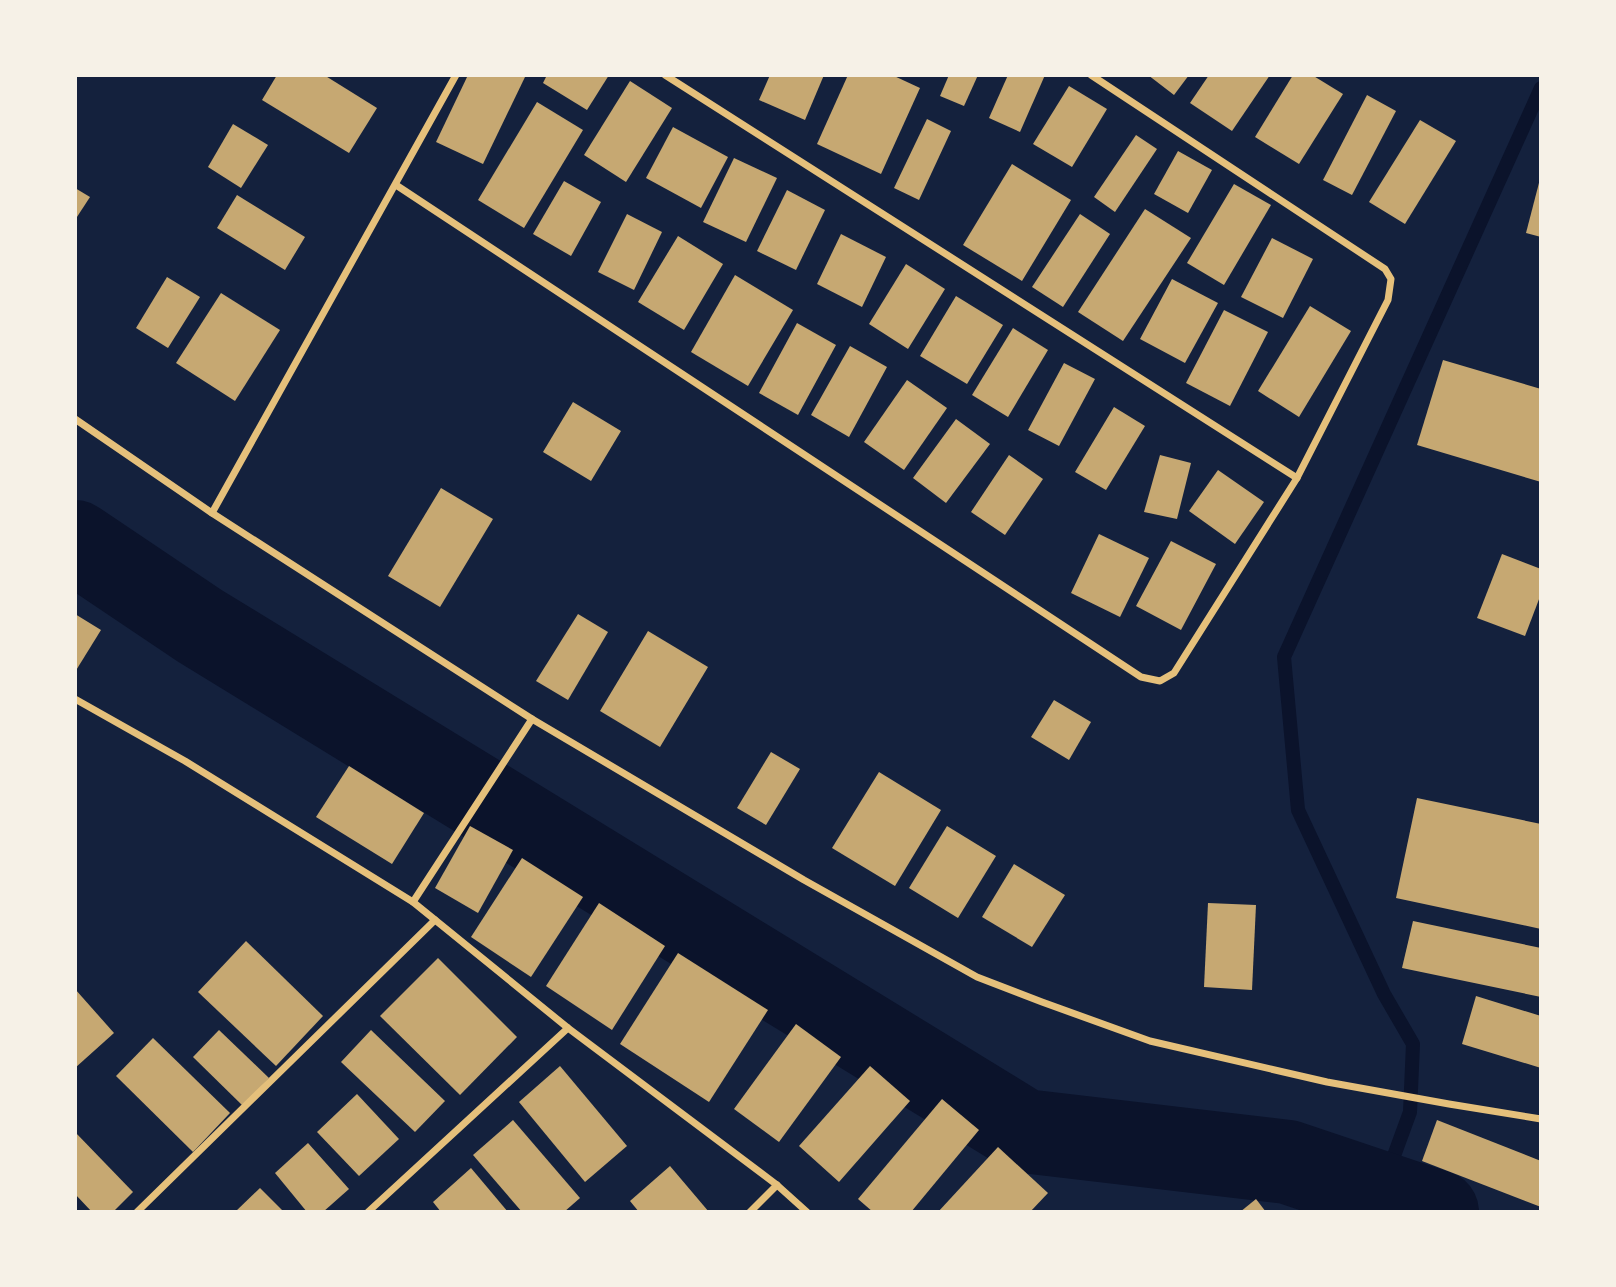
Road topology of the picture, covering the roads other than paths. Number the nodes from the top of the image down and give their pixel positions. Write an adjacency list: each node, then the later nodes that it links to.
1 (456, 75): 4 (street)
2 (666, 75): 6 (street)
3 (1091, 75): 6 (street)
4 (396, 185): 6 (street); 7 (street)
5 (75, 419): 7 (street)
6 (1297, 478)
7 (212, 513): 9 (street)
8 (75, 699): 10 (street)
9 (532, 719): 10 (street); 13 (street)
10 (413, 902): 11 (street)
11 (435, 920): 12 (street); 15 (street)
12 (568, 1028): 14 (street); 16 (street)
13 (1541, 1119)
14 (777, 1185): 17 (street); 18 (street)
15 (137, 1212)
16 (368, 1212)
17 (750, 1212)
18 (807, 1212)

